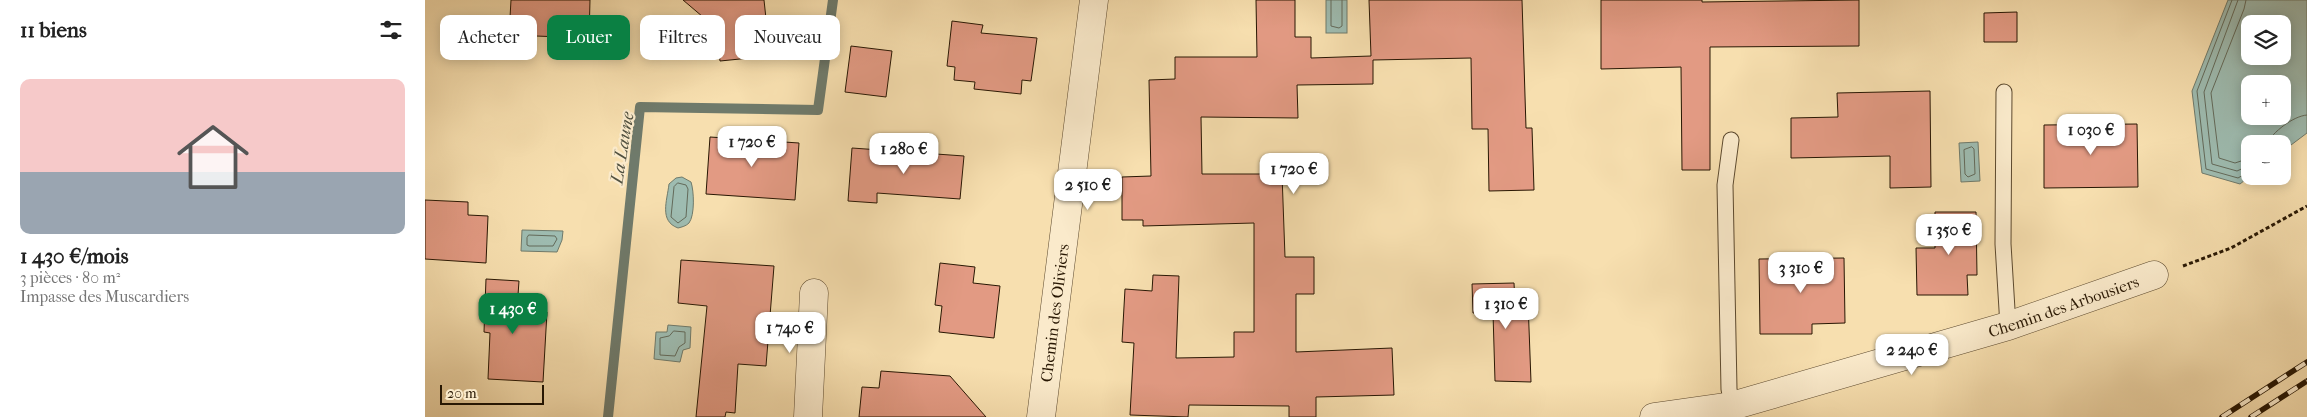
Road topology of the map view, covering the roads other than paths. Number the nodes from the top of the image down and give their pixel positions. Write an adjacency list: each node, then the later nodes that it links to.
1 (1094, 0): 9 (street, Chemin des Oliviers)
2 (2004, 92): 6 (lane)
3 (1731, 140): 7 (lane)
4 (2154, 275): 6 (street, Chemin des Arbousiers)
5 (814, 293): 8 (street)
6 (2008, 326): 7 (street, Chemin des Arbousiers)
7 (1732, 406): 10 (street, Chemin des Arbousiers)
8 (808, 417)
9 (1041, 417)
10 (1655, 417)

